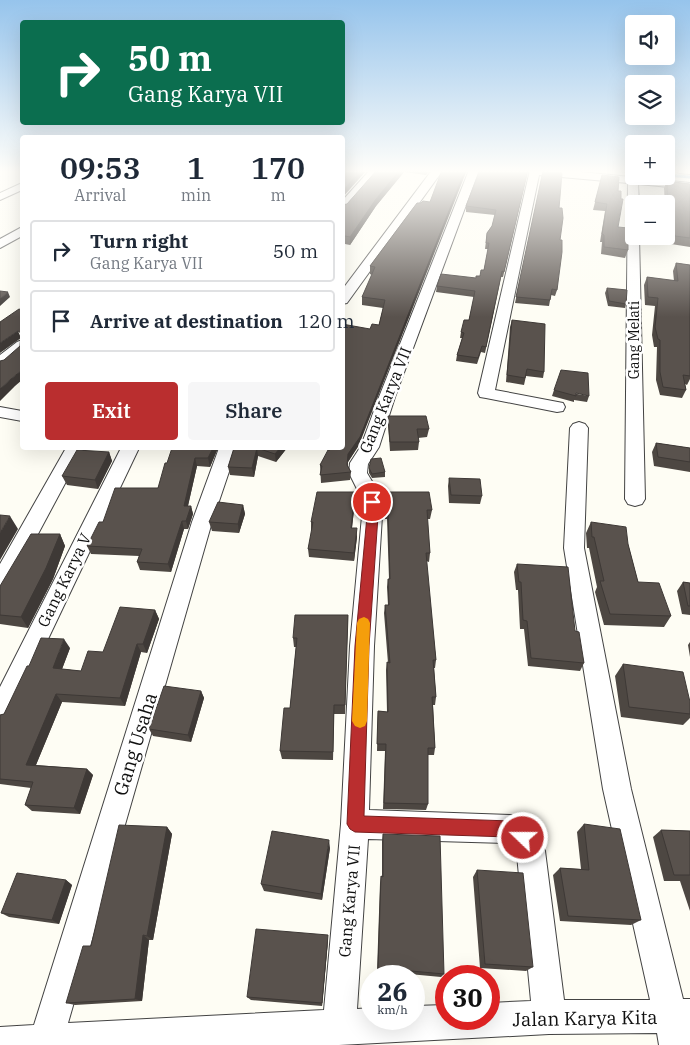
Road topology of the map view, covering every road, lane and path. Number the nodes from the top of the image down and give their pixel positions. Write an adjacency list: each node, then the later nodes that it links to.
1 (402, 219): 7 (street)
2 (455, 219): 20 (street, Gang Karya VII)
3 (522, 219): 10 (street)
4 (632, 219): 17 (street, Gang Melati)
5 (20, 232): 6 (street)
6 (0, 244)
7 (345, 296)
8 (20, 346): 9 (street)
9 (0, 363)
10 (557, 407)
11 (0, 412): 12 (street)
12 (20, 416)
13 (579, 428): 22 (street)
14 (74, 450): 18 (street)
15 (129, 450): 19 (street, Gang Karya V)
16 (227, 450): 26 (street, Gang Usaha)
17 (635, 500)
18 (0, 584)
19 (0, 713)
20 (355, 824): 21 (street); 23 (street, Gang Karya VII)
21 (549, 1017): 22 (street, Jalan Karya Kita); 23 (street, Jalan Karya Kita)
22 (679, 1026)
23 (338, 1028): 24 (street, Jalan Karya Kita)
24 (242, 1038): 26 (street, Jalan Karya Kita)
25 (0, 1044): 26 (street, Jalan Karya Kita)
26 (45, 1044)

